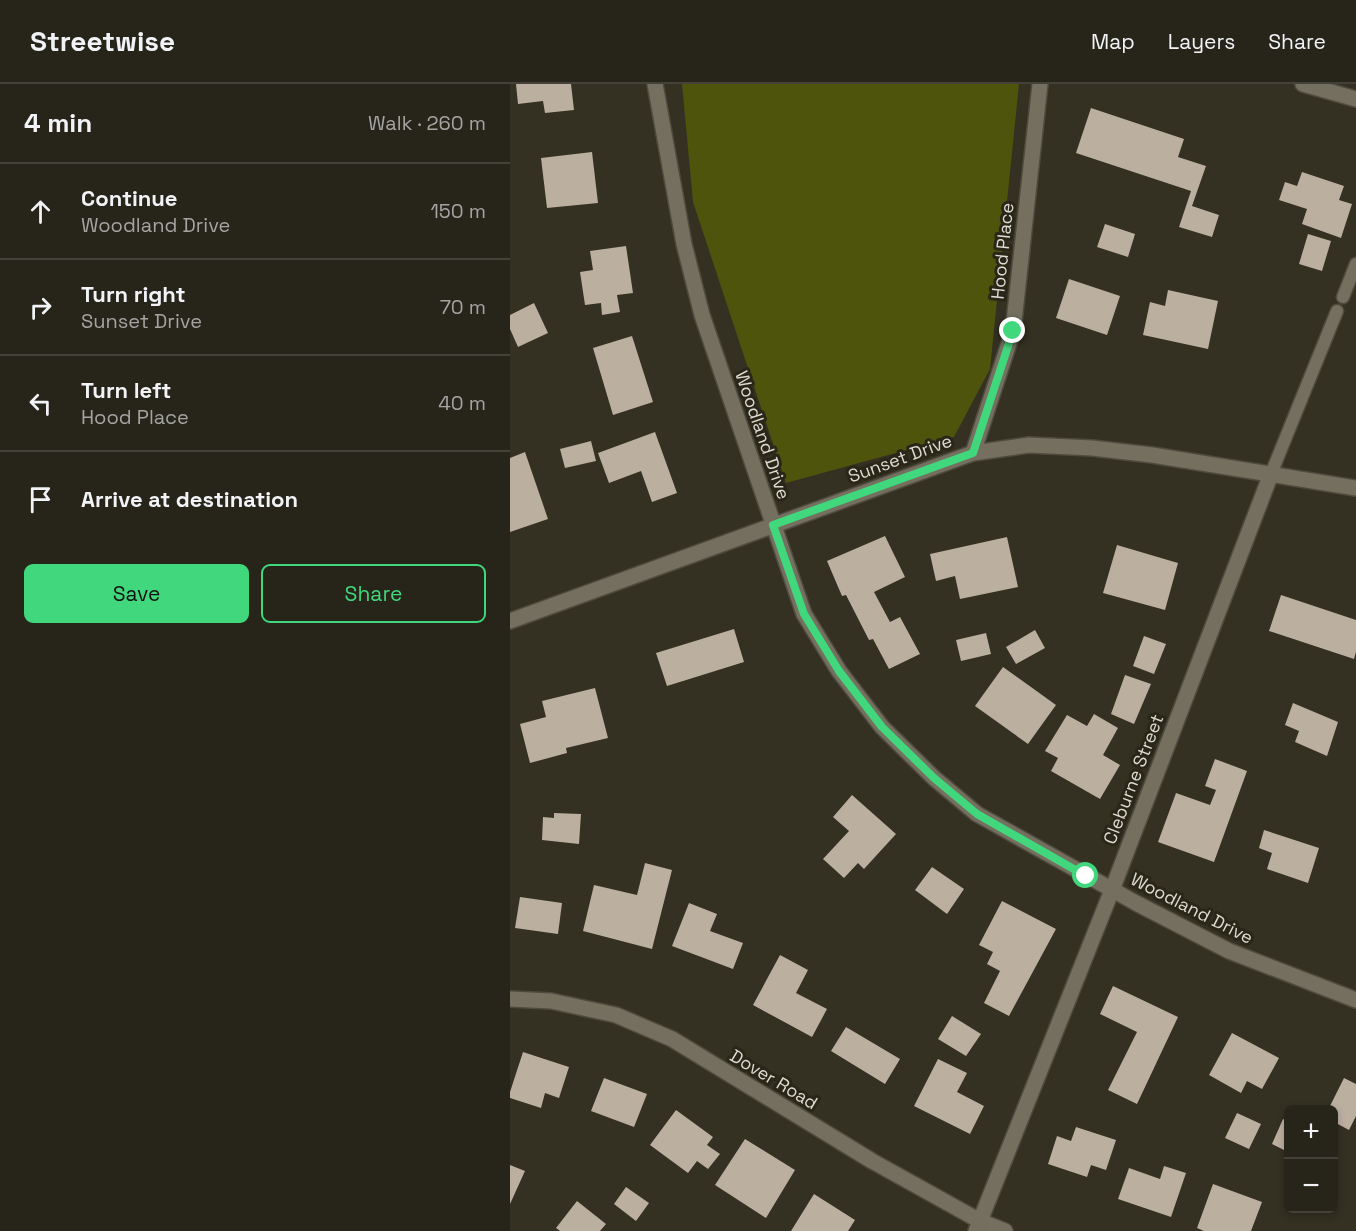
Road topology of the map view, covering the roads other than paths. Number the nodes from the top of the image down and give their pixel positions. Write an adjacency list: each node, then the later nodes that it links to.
1 (655, 84): 11 (street, Woodland Drive)
2 (1040, 84): 8 (street, Hood Place)
3 (1303, 84): 4 (street)
4 (1356, 99)
5 (1356, 264): 6 (lane)
6 (1343, 297)
7 (1337, 311): 9 (lane)
8 (973, 453): 9 (street, Sunset Drive); 11 (street, Sunset Drive)
9 (1271, 474): 10 (street, Sunset Drive); 13 (street, Cleburne Street)
10 (1356, 488)
11 (773, 525): 12 (street, Sunset Drive); 13 (street, Woodland Drive)
12 (510, 621)
13 (1112, 890): 15 (street, Woodland Drive); 16 (street, Cleburne Street)
14 (510, 999): 16 (street, Dover Road)
15 (1356, 1000)
16 (978, 1226): 17 (street, Dover Road)
17 (1005, 1231)

